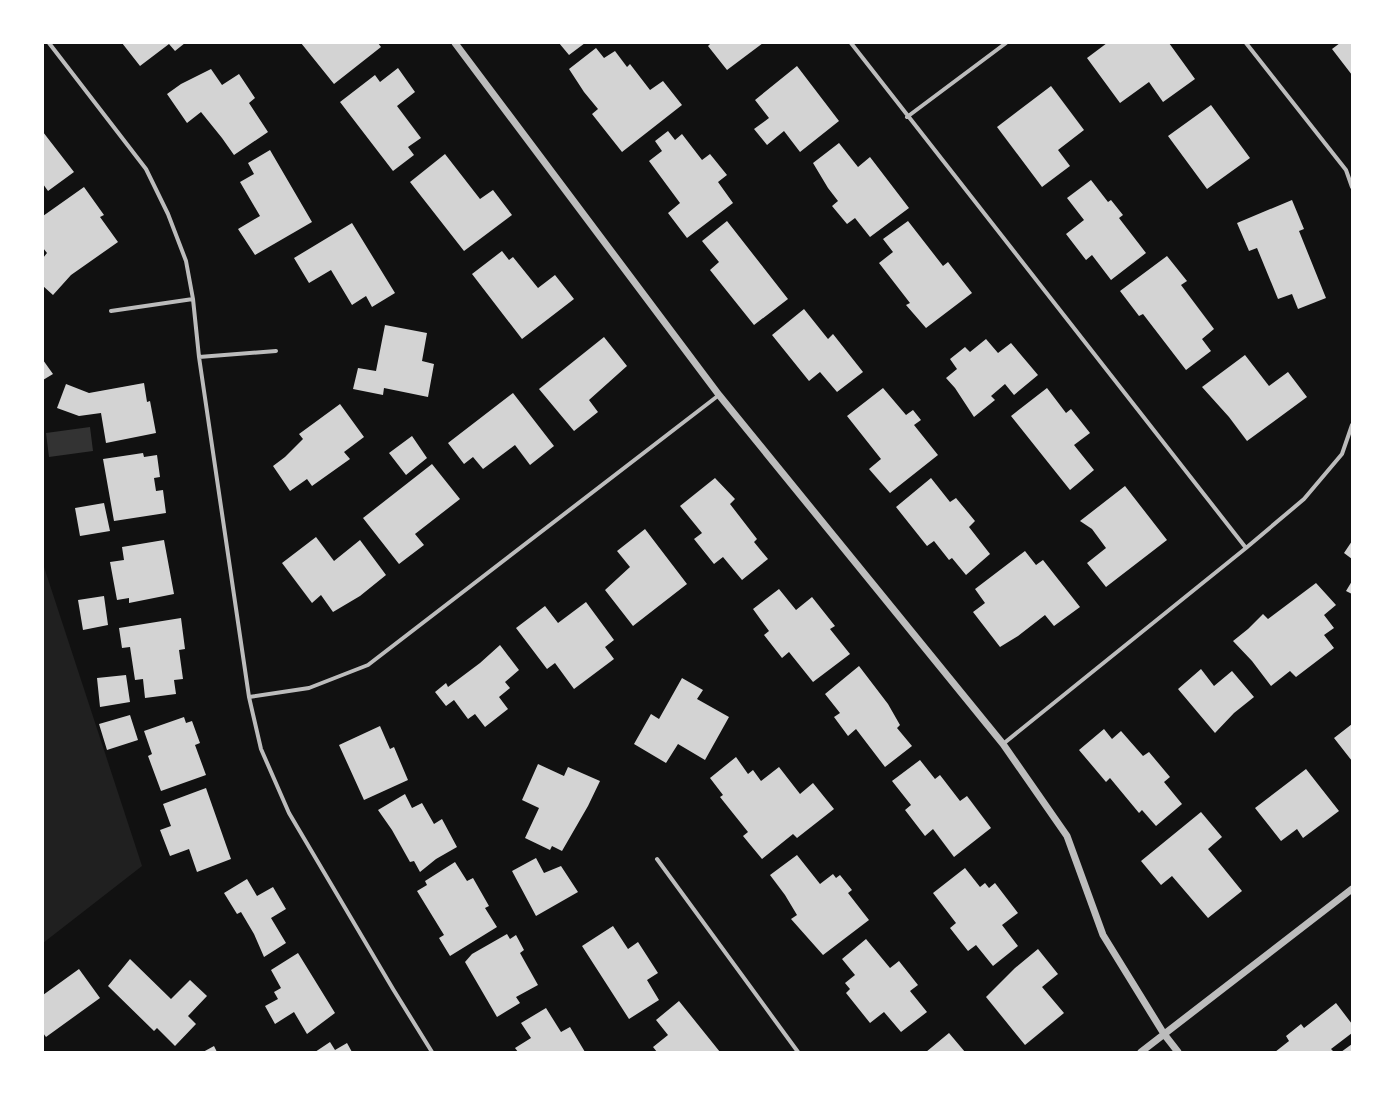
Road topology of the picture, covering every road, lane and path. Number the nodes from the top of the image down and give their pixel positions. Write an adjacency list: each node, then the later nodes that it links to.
1 (49, 43): 8 (street)
2 (455, 43): 12 (street)
3 (851, 43): 6 (street)
4 (1006, 43): 6 (street)
5 (1246, 43): 7 (street)
6 (907, 117): 14 (street)
7 (1352, 187)
8 (192, 299): 9 (street); 11 (street)
9 (111, 312)
10 (276, 351): 11 (street)
11 (199, 357): 15 (street)
12 (719, 395): 15 (street); 16 (street)
13 (1352, 425): 14 (street)
14 (1246, 548): 16 (street)
15 (249, 697): 20 (street)
16 (1003, 744): 19 (street)
17 (657, 859): 21 (street)
18 (1352, 889): 19 (street)
19 (1164, 1034): 22 (street); 23 (street)
20 (432, 1052)
21 (798, 1052)
22 (1141, 1052)
23 (1178, 1052)

